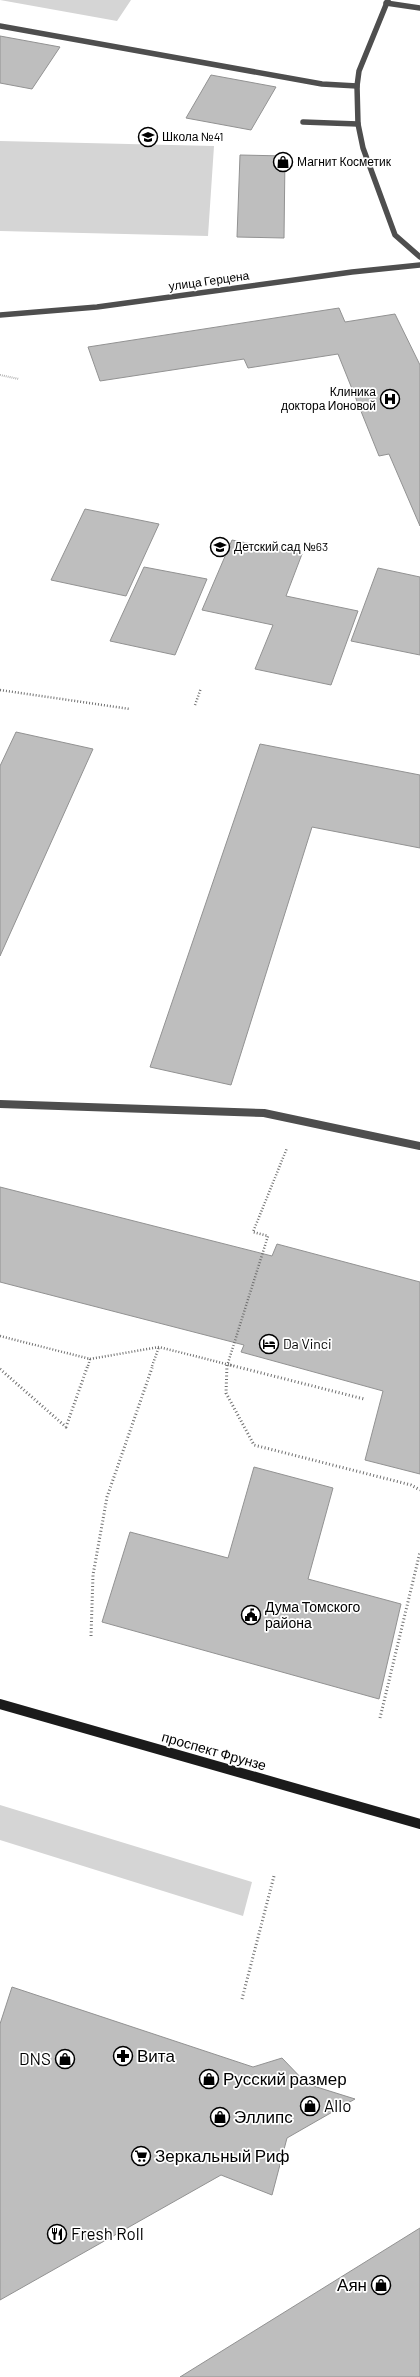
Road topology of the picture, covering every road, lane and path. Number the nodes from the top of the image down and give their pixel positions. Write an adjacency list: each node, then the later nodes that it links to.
1 (387, 2): 2 (street); 4 (street)
2 (420, 8)
3 (0, 26): 4 (street)
4 (357, 86): 6 (street)
5 (303, 122): 6 (street)
6 (358, 124): 7 (street)
7 (420, 258)
8 (420, 265): 9 (street, улица Герцена)
9 (0, 315)
10 (0, 375): 11 (path)
11 (20, 378)
12 (202, 688): 14 (path)
13 (0, 690): 15 (path)
14 (195, 705)
15 (130, 709)
16 (0, 1104): 17 (street)
17 (298, 1120): 18 (street); 22 (path)
18 (420, 1146)
19 (0, 1336): 21 (path)
20 (159, 1347): 21 (path); 22 (path); 27 (path)
21 (90, 1359): 23 (path)
22 (226, 1364): 24 (path); 25 (path)
23 (0, 1369)
24 (364, 1399)
25 (420, 1490)
26 (420, 1552): 29 (path)
27 (91, 1636)
28 (0, 1704): 30 (main road, проспект Фрунзе)
29 (380, 1718)
30 (420, 1824)
31 (274, 1876): 32 (path)
32 (242, 1999)

